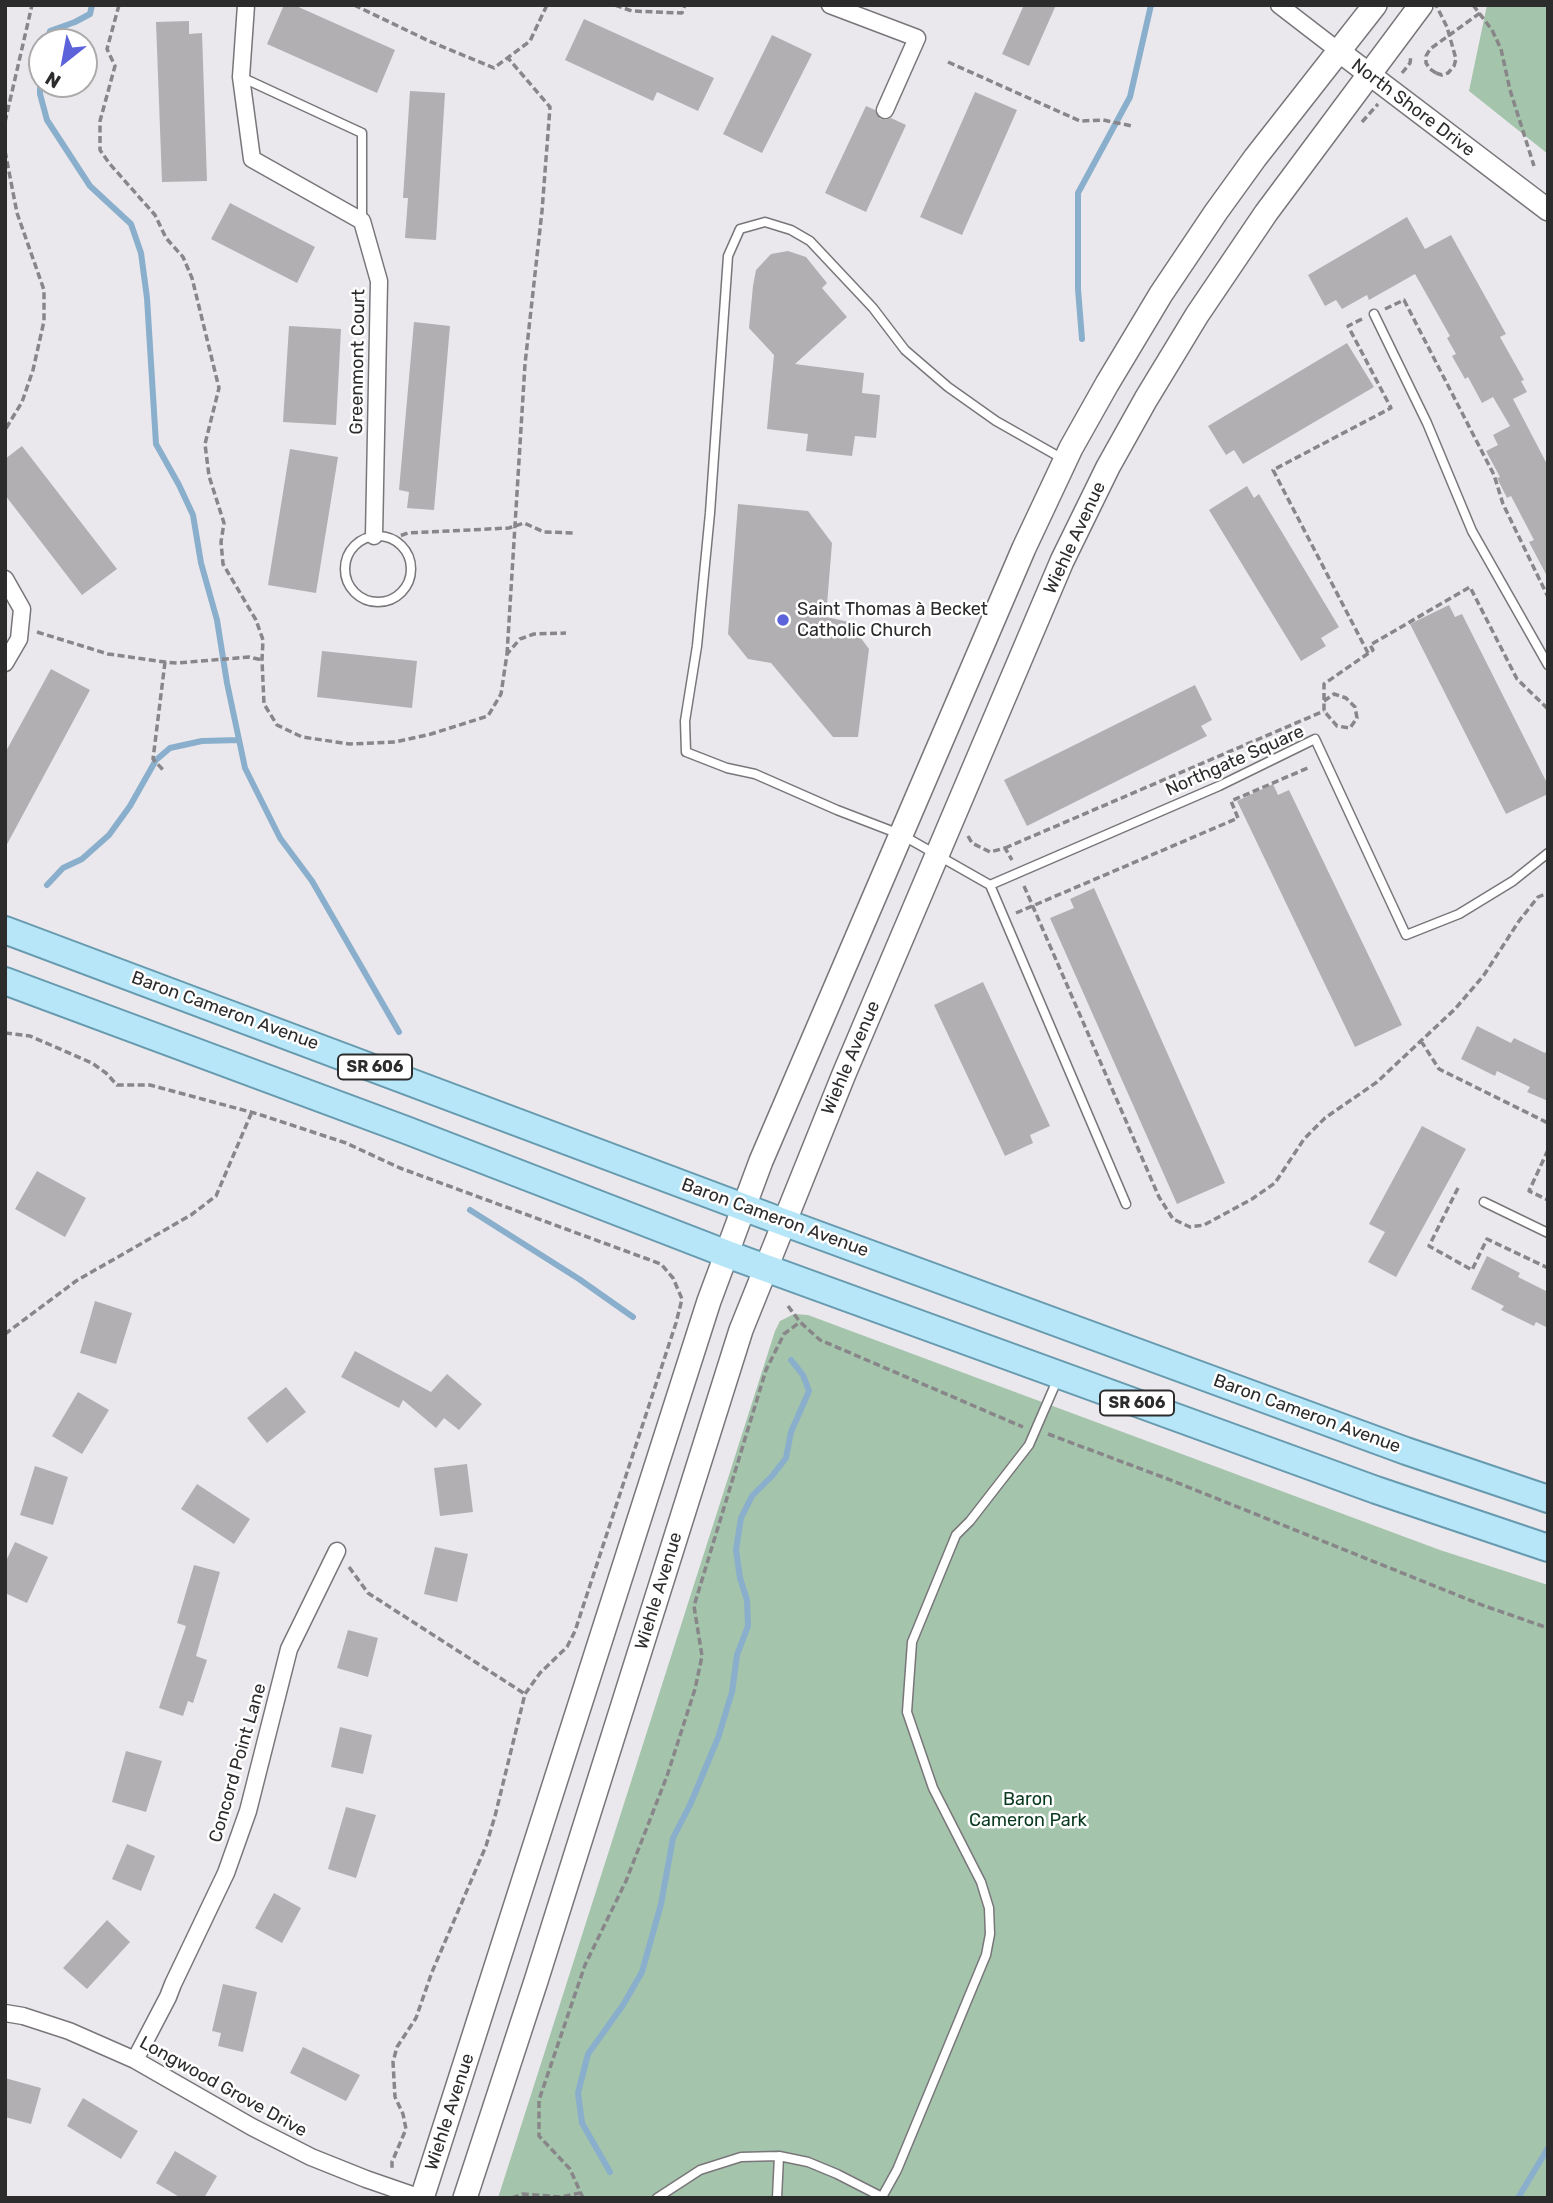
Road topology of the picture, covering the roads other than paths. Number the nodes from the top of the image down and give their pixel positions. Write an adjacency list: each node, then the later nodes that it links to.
1 (247, 5): 8 (street)
2 (830, 5): 9 (street)
3 (1279, 5): 6 (street, North Shore Drive)
4 (1375, 5): 6 (main road, Wiehle Avenue)
5 (1427, 13): 7 (main road, Wiehle Avenue)
6 (1340, 52): 7 (street, North Shore Drive); 13 (main road, Wiehle Avenue)
7 (1370, 75): 10 (street, North Shore Drive); 20 (main road, Wiehle Avenue)
8 (241, 77): 11 (street); 11 (lane)
9 (885, 110)
10 (1548, 210)
11 (362, 221): 14 (street, Greenmont Court)
12 (1374, 314): 17 (lane)
13 (1066, 460): 18 (main road, Wiehle Avenue); 18 (lane)
14 (374, 536): 14 (lane)
15 (5, 579): 16 (street)
16 (5, 663)
17 (1548, 665)
18 (902, 835): 20 (lane); 26 (main road, Wiehle Avenue)
19 (1548, 853): 21 (lane, Northgate Square)
20 (944, 858): 21 (lane); 27 (main road, Wiehle Avenue)
21 (990, 886): 25 (lane)
22 (5, 930): 26 (main road, Baron Cameron Avenue / SR 606)
23 (5, 981): 29 (main road, SR 606)
24 (1484, 1202): 28 (lane)
25 (1126, 1204)
26 (744, 1206): 27 (main road, Baron Cameron Avenue / SR 606); 29 (main road, Wiehle Avenue)
27 (783, 1222): 30 (main road, Wiehle Avenue); 32 (main road, Baron Cameron Avenue / SR 606)
28 (1548, 1233)
29 (727, 1254): 30 (main road, SR 606); 38 (main road, Wiehle Avenue)
30 (765, 1268): 31 (main road, SR 606); 39 (main road, Wiehle Avenue)
31 (1059, 1375): 33 (main road, SR 606); 37 (lane)
32 (1548, 1499)
33 (1548, 1548)
34 (337, 1550): 36 (street, Concord Point Lane)
35 (5, 2013): 36 (street, Longwood Grove Drive)
36 (135, 2060): 38 (street, Longwood Grove Drive)
37 (779, 2156): 40 (lane); 41 (lane)
38 (422, 2198)
39 (465, 2198)
40 (657, 2198)
41 (777, 2198)

